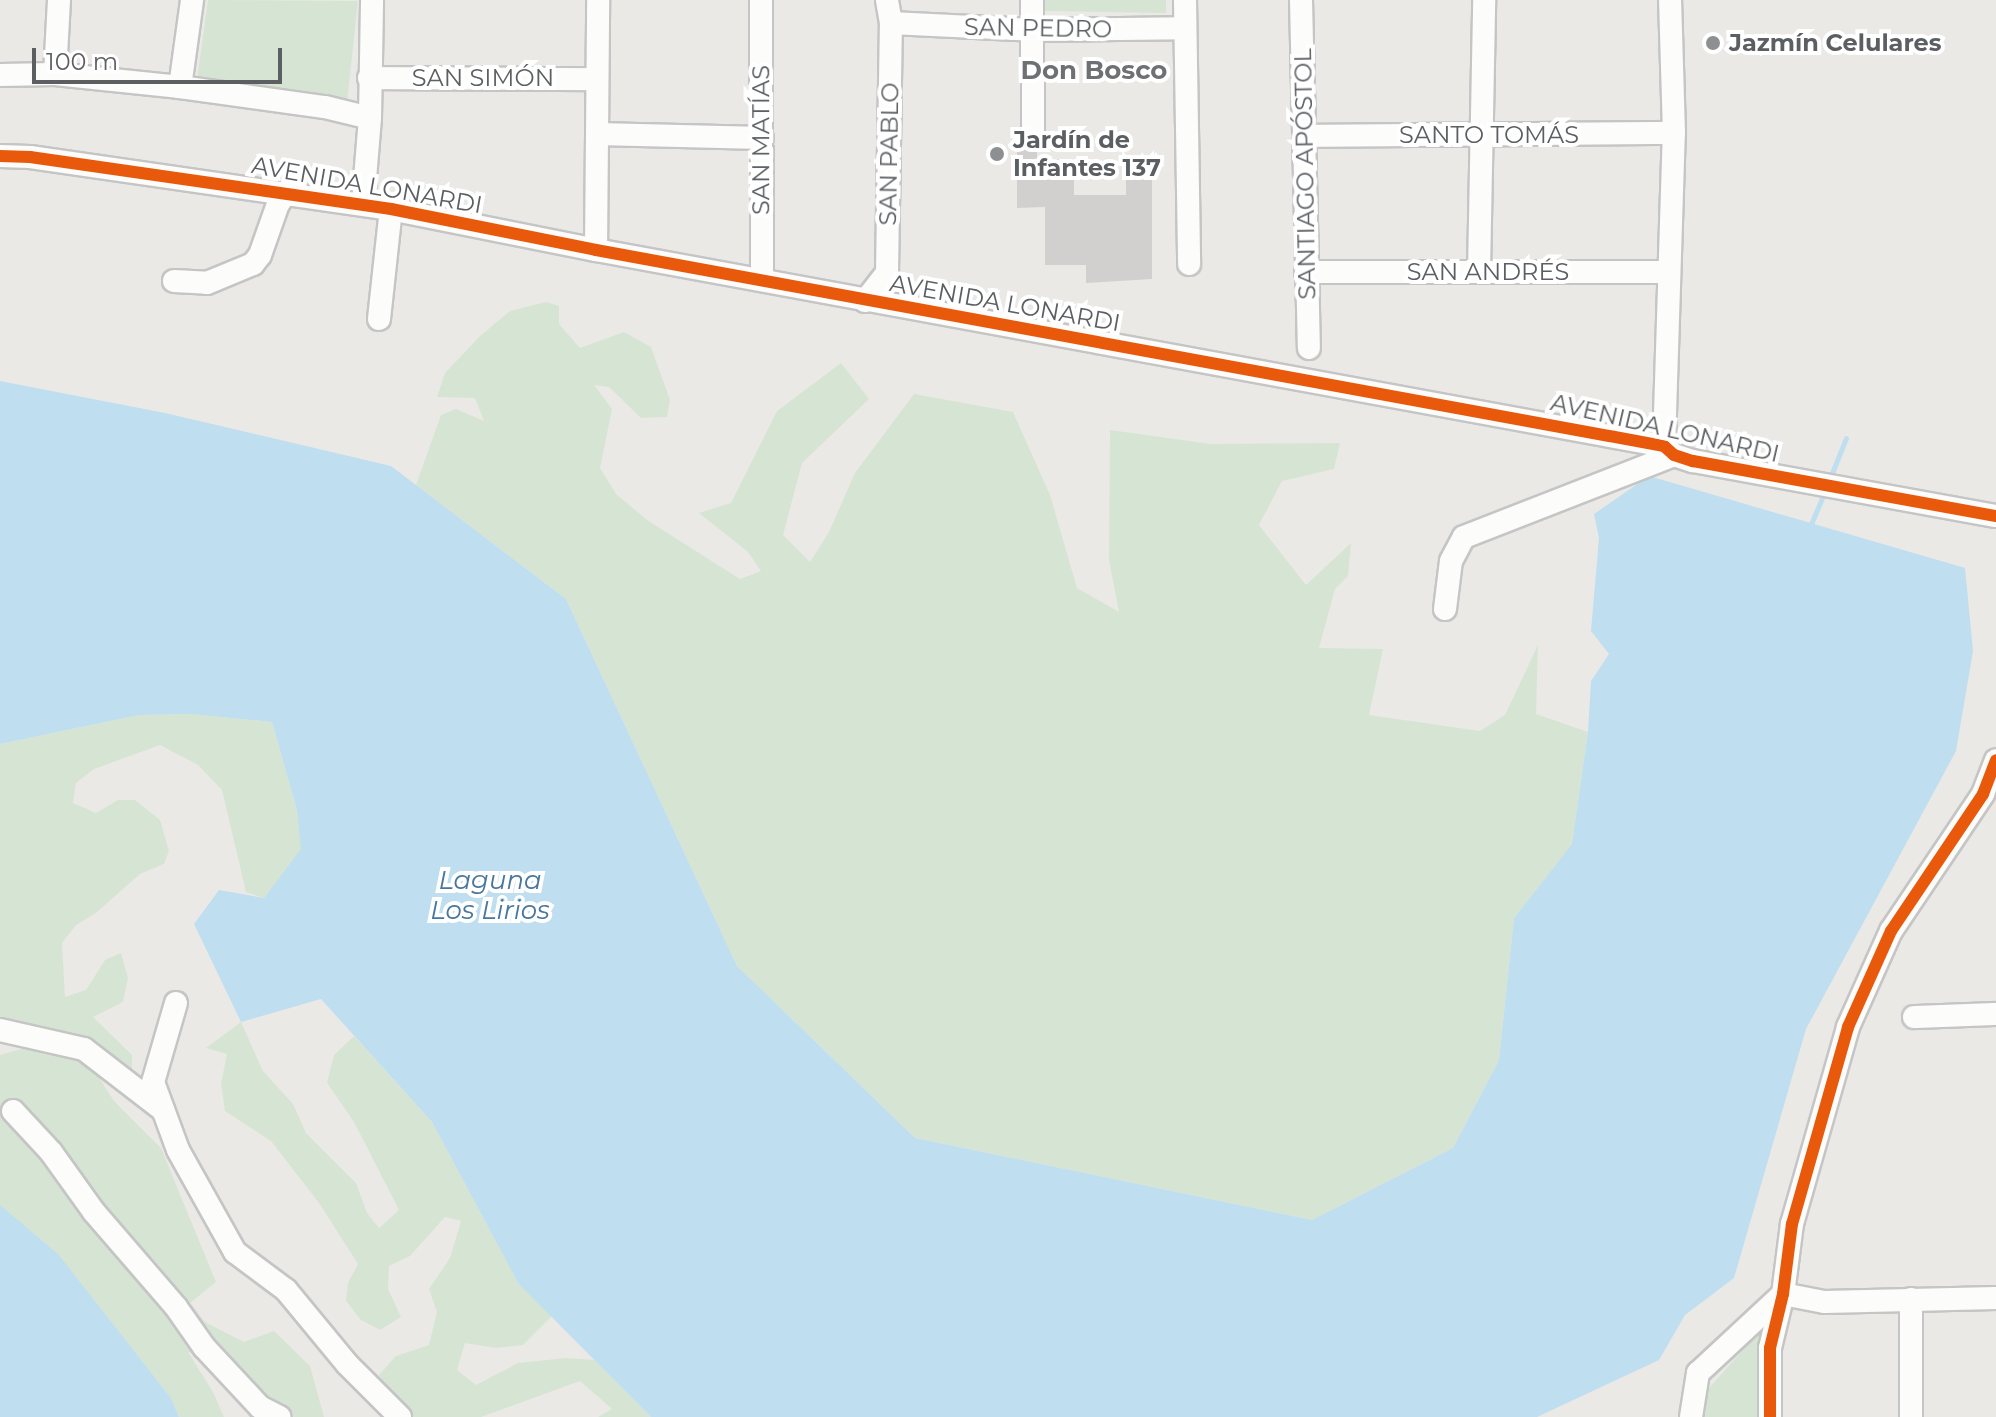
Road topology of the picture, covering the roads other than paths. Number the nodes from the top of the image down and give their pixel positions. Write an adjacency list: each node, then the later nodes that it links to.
1 (59, 0): 15 (street)
2 (192, 0): 19 (street)
3 (372, 0): 17 (street)
4 (598, 0): 18 (street)
5 (761, 0): 26 (street, SAN MATÍAS)
6 (887, 0): 12 (street, SAN PABLO)
7 (1032, 0): 14 (street)
8 (1185, 0): 13 (street)
9 (1301, 0): 24 (street, SANTIAGO APÓSTOL)
10 (1484, 0): 25 (street)
11 (1670, 0): 22 (street)
12 (891, 23): 14 (street, SAN PEDRO); 38 (street, SAN PABLO)
13 (1185, 28): 14 (street, SAN PEDRO); 32 (street)
14 (1032, 30): 21 (street)
15 (55, 74): 16 (street); 19 (street)
16 (0, 75)
17 (369, 78): 18 (street, SAN SIMÓN); 20 (street)
18 (597, 79): 23 (street)
19 (180, 87): 20 (street)
20 (370, 118): 29 (street)
21 (1033, 131)
22 (1674, 133): 25 (street, SANTO TOMÁS); 35 (street)
23 (598, 134): 26 (street); 31 (street)
24 (1305, 136): 25 (street, SANTO TOMÁS); 33 (street, SANTIAGO APÓSTOL)
25 (1483, 136): 34 (street)
26 (762, 138): 36 (street, SAN MATÍAS)
27 (0, 156): 28 (street, AVENIDA LONARDI)
28 (287, 192): 29 (street, AVENIDA LONARDI); 37 (street)
29 (363, 203): 30 (street, AVENIDA LONARDI)
30 (391, 209): 31 (street, AVENIDA LONARDI); 39 (street)
31 (596, 250): 36 (street, AVENIDA LONARDI)
32 (1189, 264)
33 (1306, 272): 34 (street, SAN ANDRÉS); 40 (street, SANTIAGO APÓSTOL)
34 (1479, 272): 35 (street, SAN ANDRÉS)
35 (1669, 272): 41 (street)
36 (762, 279): 38 (street, AVENIDA LONARDI)
37 (174, 281)
38 (865, 301): 41 (street, AVENIDA LONARDI)
39 (379, 319)
40 (1309, 348)
41 (1669, 450): 42 (street, AVENIDA LONARDI); 43 (street)
42 (1996, 516)
43 (1445, 609)
44 (1996, 760): 51 (street)
45 (176, 1003): 50 (street)
46 (1996, 1014): 47 (street)
47 (1914, 1017)
48 (0, 1030): 50 (street)
49 (13, 1111): 54 (street)
50 (164, 1111): 55 (street)
51 (1783, 1294): 53 (street); 56 (street); 57 (street)
52 (1996, 1298): 53 (street)
53 (1911, 1299): 58 (street)
54 (280, 1417)
55 (400, 1417)
56 (1691, 1417)
57 (1770, 1417)
58 (1911, 1417)

